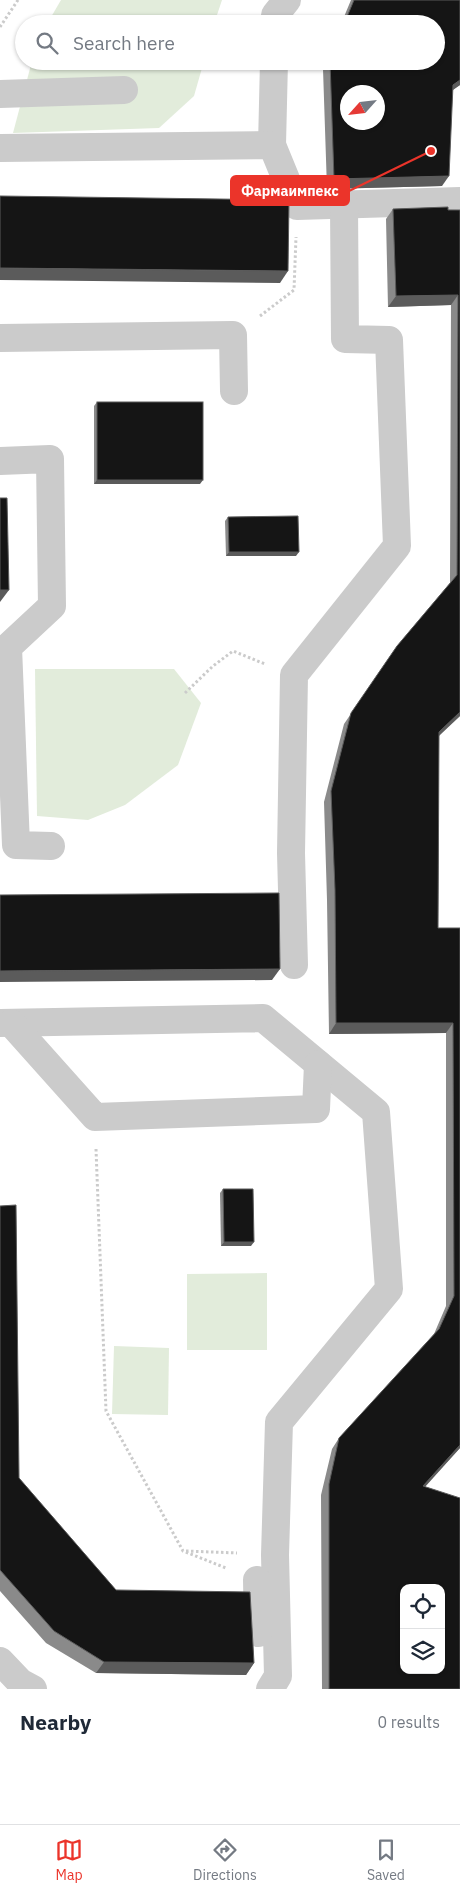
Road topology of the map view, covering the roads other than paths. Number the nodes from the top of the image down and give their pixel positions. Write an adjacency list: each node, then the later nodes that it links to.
1 (286, 0): 2 (lane)
2 (276, 15)
3 (274, 70): 6 (lane)
4 (124, 90): 5 (lane)
5 (0, 94)
6 (272, 145): 7 (lane); 9 (lane)
7 (0, 148)
8 (460, 201): 9 (lane)
9 (344, 205): 14 (lane)
10 (0, 338): 11 (lane)
11 (234, 391)
12 (0, 461): 13 (lane)
13 (51, 846)
14 (294, 965)
15 (6, 1023): 16 (lane); 16 (lane)
16 (318, 1064): 21 (lane)
17 (257, 1580): 20 (lane)
18 (0, 1661): 19 (lane)
19 (33, 1689)
20 (256, 1689)
21 (270, 1689)

